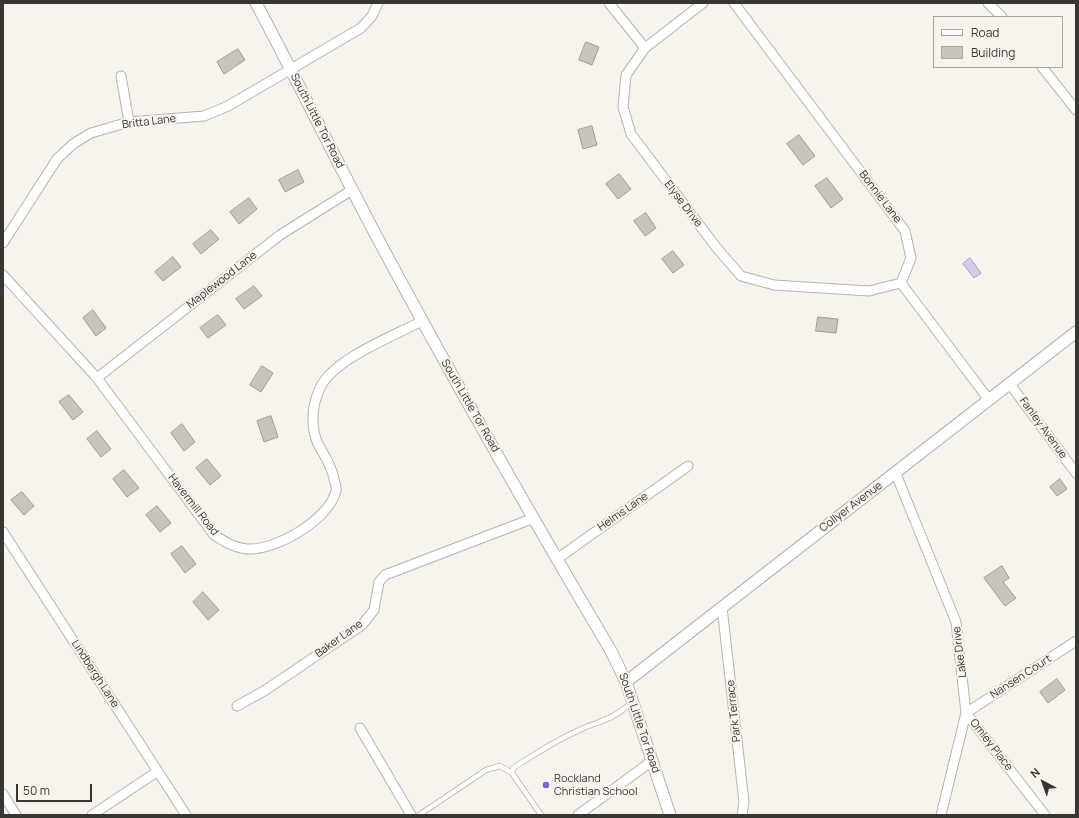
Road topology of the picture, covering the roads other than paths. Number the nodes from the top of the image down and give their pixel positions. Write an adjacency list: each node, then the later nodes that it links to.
1 (256, 3): 10 (street, South Little Tor Road)
2 (378, 3): 10 (street, Britta Lane)
3 (609, 3): 8 (street)
4 (703, 3): 8 (street, Elyse Drive)
5 (734, 3): 17 (street, Bonnie Lane)
6 (988, 3): 7 (street)
7 (1001, 16)
8 (644, 48): 17 (street, Elyse Drive)
9 (1043, 68): 12 (street)
10 (291, 69): 13 (street, Britta Lane); 14 (street, South Little Tor Road)
11 (121, 76): 13 (street)
12 (1076, 110)
13 (129, 122): 15 (street, Britta Lane)
14 (352, 190): 18 (street, South Little Tor Road); 20 (street, Maplewood Lane)
15 (3, 243)
16 (3, 275): 20 (street, Havermill Road)
17 (901, 283): 22 (street)
18 (422, 321): 20 (street, Havermill Road); 26 (street, South Little Tor Road)
19 (1076, 332): 21 (street, Collyer Avenue)
20 (97, 378)
21 (1009, 383): 22 (street, Collyer Avenue); 25 (street, Fanley Avenue)
22 (989, 400): 24 (street, Collyer Avenue)
23 (688, 466): 28 (street, Helms Lane)
24 (896, 474): 29 (street, Collyer Avenue); 34 (street, Lake Drive)
25 (1076, 474)
26 (534, 518): 28 (street, South Little Tor Road); 33 (street, Baker Lane)
27 (3, 532): 37 (street, Lindbergh Lane)
28 (557, 559): 31 (street, South Little Tor Road)
29 (722, 607): 31 (street, Collyer Avenue); 48 (street, Park Terrace)
30 (1076, 641): 34 (street, Nansen Court)
31 (626, 682): 32 (street, South Little Tor Road)
32 (633, 702): 36 (street, South Little Tor Road); 38 (lane)
33 (237, 706)
34 (966, 713): 49 (street, Lake Drive); 50 (street, Omley Place)
35 (360, 728): 43 (street)
36 (652, 762): 46 (street); 47 (street, South Little Tor Road)
37 (158, 771): 41 (street); 42 (street, Lindbergh Lane)
38 (512, 773): 44 (lane); 45 (lane)
39 (3, 794): 40 (street)
40 (16, 815)
41 (92, 815)
42 (186, 815)
43 (411, 815)
44 (419, 815)
45 (541, 815)
46 (578, 815)
47 (670, 815)
48 (742, 815)
49 (942, 815)
50 (1045, 815)

